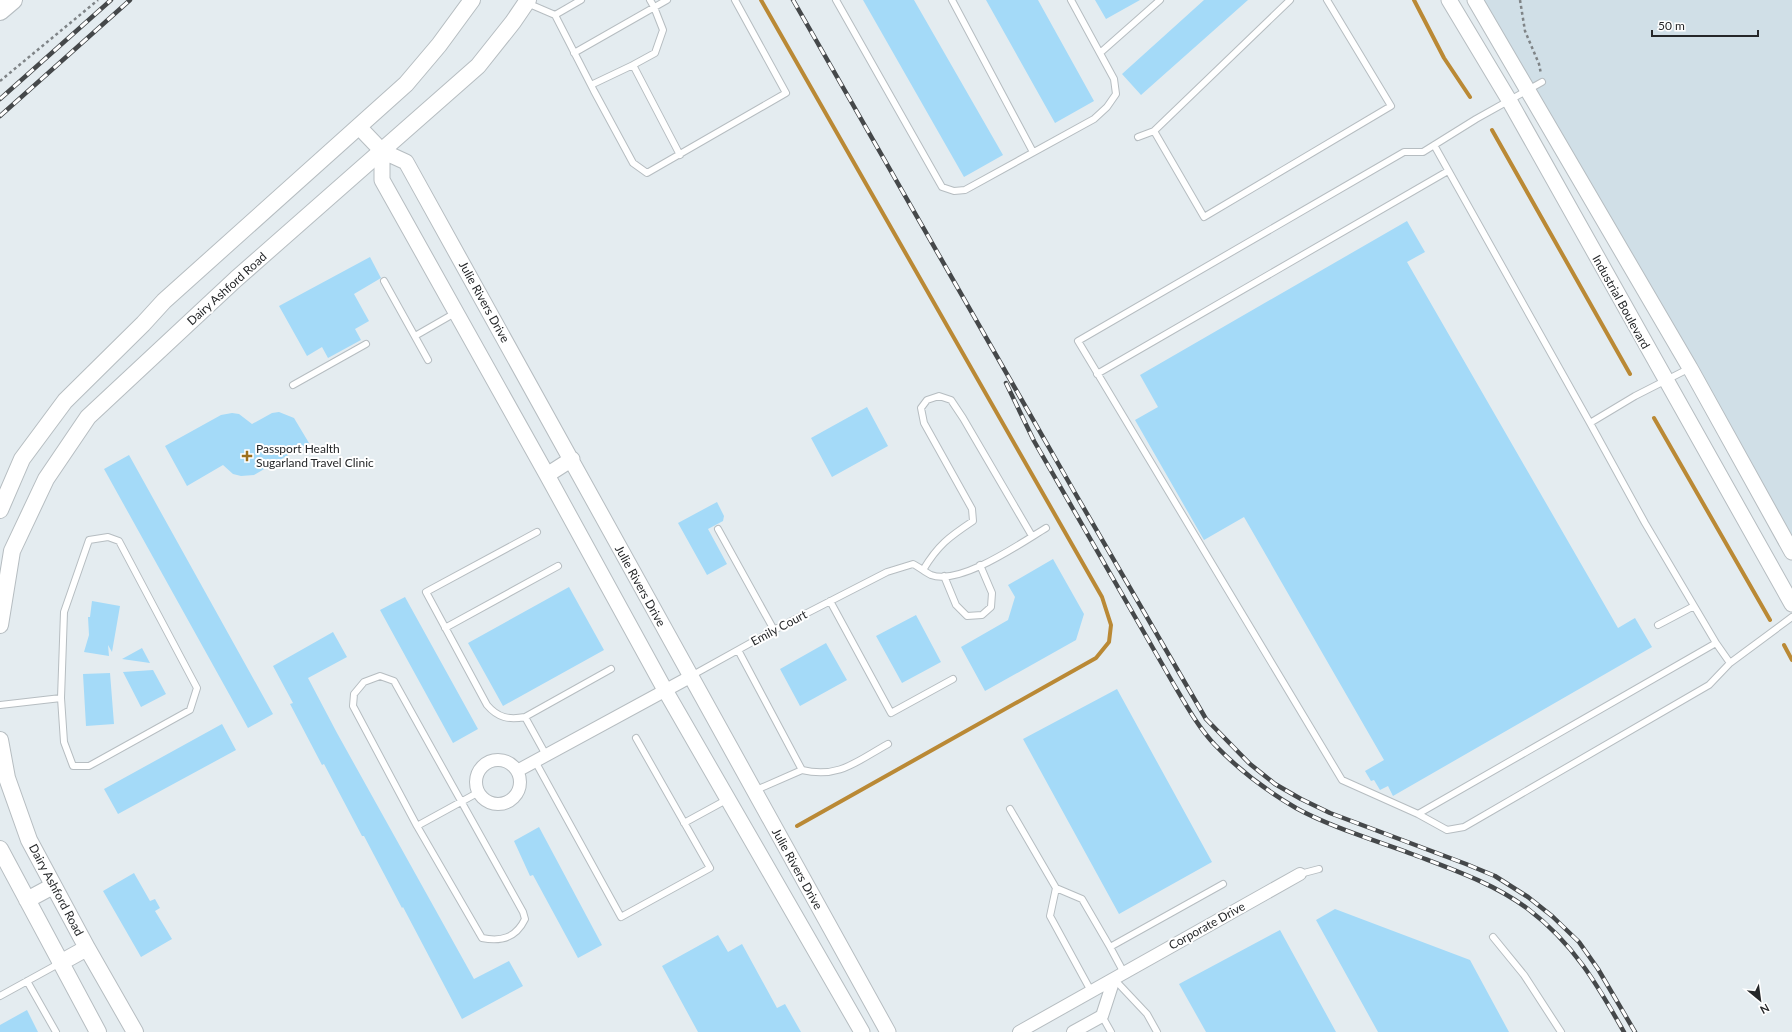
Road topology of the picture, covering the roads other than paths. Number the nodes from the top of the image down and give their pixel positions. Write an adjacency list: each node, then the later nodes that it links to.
1 (13, 0): 17 (main road)
2 (472, 0): 26 (main road)
3 (581, 0): 18 (lane)
4 (650, 0): 16 (lane)
5 (667, 0): 16 (lane)
6 (735, 0): 32 (lane)
7 (836, 0): 31 (lane)
8 (952, 0): 31 (lane)
9 (1071, 0): 20 (lane)
10 (1160, 0): 20 (lane)
11 (1290, 0): 27 (lane)
12 (1327, 0): 27 (lane)
13 (1449, 0): 25 (street, Industrial Boulevard)
14 (1475, 0): 24 (street, Industrial Boulevard)
15 (527, 1): 18 (lane); 30 (main road, Dairy Ashford Road)
16 (654, 7): 19 (lane); 21 (lane)
17 (0, 11)
18 (555, 15): 19 (lane)
19 (574, 53): 23 (lane)
20 (1100, 53): 31 (lane)
21 (633, 65): 23 (lane); 32 (lane)
22 (1542, 82): 24 (lane)
23 (591, 85): 32 (lane)
24 (1527, 90): 25 (lane); 39 (street, Industrial Boulevard)
25 (1509, 100): 29 (lane); 41 (street, Industrial Boulevard)
26 (359, 127): 30 (street, Julie Rivers Drive); 46 (main road)
27 (1154, 130): 28 (lane)
28 (1138, 137)
29 (1434, 145): 33 (lane); 40 (lane)
30 (382, 151): 35 (street, Julie Rivers Drive); 44 (street, Julie Rivers Drive); 60 (main road, Dairy Ashford Road)
31 (1033, 152)
32 (680, 154)
33 (1448, 171): 40 (lane); 43 (lane)
34 (384, 281): 36 (lane)
35 (457, 313): 36 (lane); 45 (street, Julie Rivers Drive)
36 (415, 336): 38 (lane)
37 (366, 344): 42 (lane)
38 (428, 360)
39 (1690, 368): 41 (lane); 51 (street, Industrial Boulevard)
40 (1098, 374): 86 (lane)
41 (1666, 382): 43 (lane); 57 (street, Industrial Boulevard)
42 (293, 385)
43 (1590, 424): 58 (lane)
44 (572, 459): 45 (street); 68 (street, Julie Rivers Drive)
45 (547, 474): 70 (street, Julie Rivers Drive)
46 (0, 510)
47 (1046, 528): 50 (lane, Emily Court)
48 (718, 529): 63 (lane)
49 (536, 532): 62 (lane)
50 (1032, 536): 53 (lane, Emily Court); 54 (lane)
51 (1792, 552)
52 (558, 566): 62 (lane)
53 (980, 566): 55 (lane, Emily Court); 55 (lane)
54 (923, 570): 55 (lane, Emily Court); 56 (lane, Emily Court)
55 (944, 576)
56 (830, 601): 63 (lane, Emily Court); 69 (lane)
57 (1792, 604)
58 (1694, 606): 61 (lane); 64 (lane)
59 (1792, 617): 66 (lane)
60 (0, 625)
61 (1658, 625)
62 (445, 628): 73 (lane)
63 (774, 630): 65 (lane, Emily Court)
64 (1716, 643): 66 (lane); 86 (lane)
65 (738, 650): 68 (lane, Emily Court); 79 (lane)
66 (1730, 663): 86 (lane)
67 (611, 669): 73 (lane)
68 (690, 677): 70 (street, Emily Court); 81 (street, Julie Rivers Drive)
69 (953, 679)
70 (665, 690): 77 (street, Emily Court); 83 (street, Julie Rivers Drive)
71 (61, 698): 71 (lane); 72 (lane)
72 (0, 705)
73 (525, 717): 77 (lane)
74 (636, 738): 87 (lane)
75 (0, 740): 93 (main road, Dairy Ashford Road)
76 (888, 744): 79 (lane)
77 (546, 755): 78 (street, Emily Court)
78 (535, 761): 80 (street, Emily Court); 87 (lane)
79 (802, 770): 81 (lane)
80 (517, 771): 82 (street); 82 (street)
81 (753, 791): 83 (street); 109 (street, Julie Rivers Drive)
82 (479, 792): 84 (lane)
83 (728, 799): 87 (lane); 108 (street, Julie Rivers Drive)
84 (462, 801): 88 (lane); 88 (lane); 88 (lane)
85 (1010, 809): 94 (lane)
86 (1418, 814)
87 (684, 823)
88 (417, 826)
89 (0, 849): 95 (main road)
90 (1319, 869): 91 (lane)
91 (1300, 874): 100 (street, Corporate Drive)
92 (1223, 884): 97 (lane)
93 (53, 886): 95 (main road); 98 (main road, Dairy Ashford Road)
94 (1056, 888): 97 (lane); 102 (lane)
95 (27, 900): 99 (main road)
96 (1493, 937): 114 (lane)
97 (1110, 947): 100 (lane)
98 (87, 948): 99 (main road); 107 (main road, Dairy Ashford Road)
99 (60, 963): 101 (lane); 106 (main road)
100 (1119, 976): 102 (street, Corporate Drive); 104 (street); 113 (lane)
101 (28, 980): 103 (lane); 105 (lane)
102 (1091, 991): 110 (street, Corporate Drive)
103 (0, 996)
104 (1102, 1016): 111 (street); 112 (lane)
105 (56, 1032)
106 (98, 1032)
107 (135, 1032)
108 (862, 1032)
109 (888, 1032)
110 (1020, 1032)
111 (1073, 1032)
112 (1111, 1032)
113 (1157, 1032)
114 (1561, 1032)

